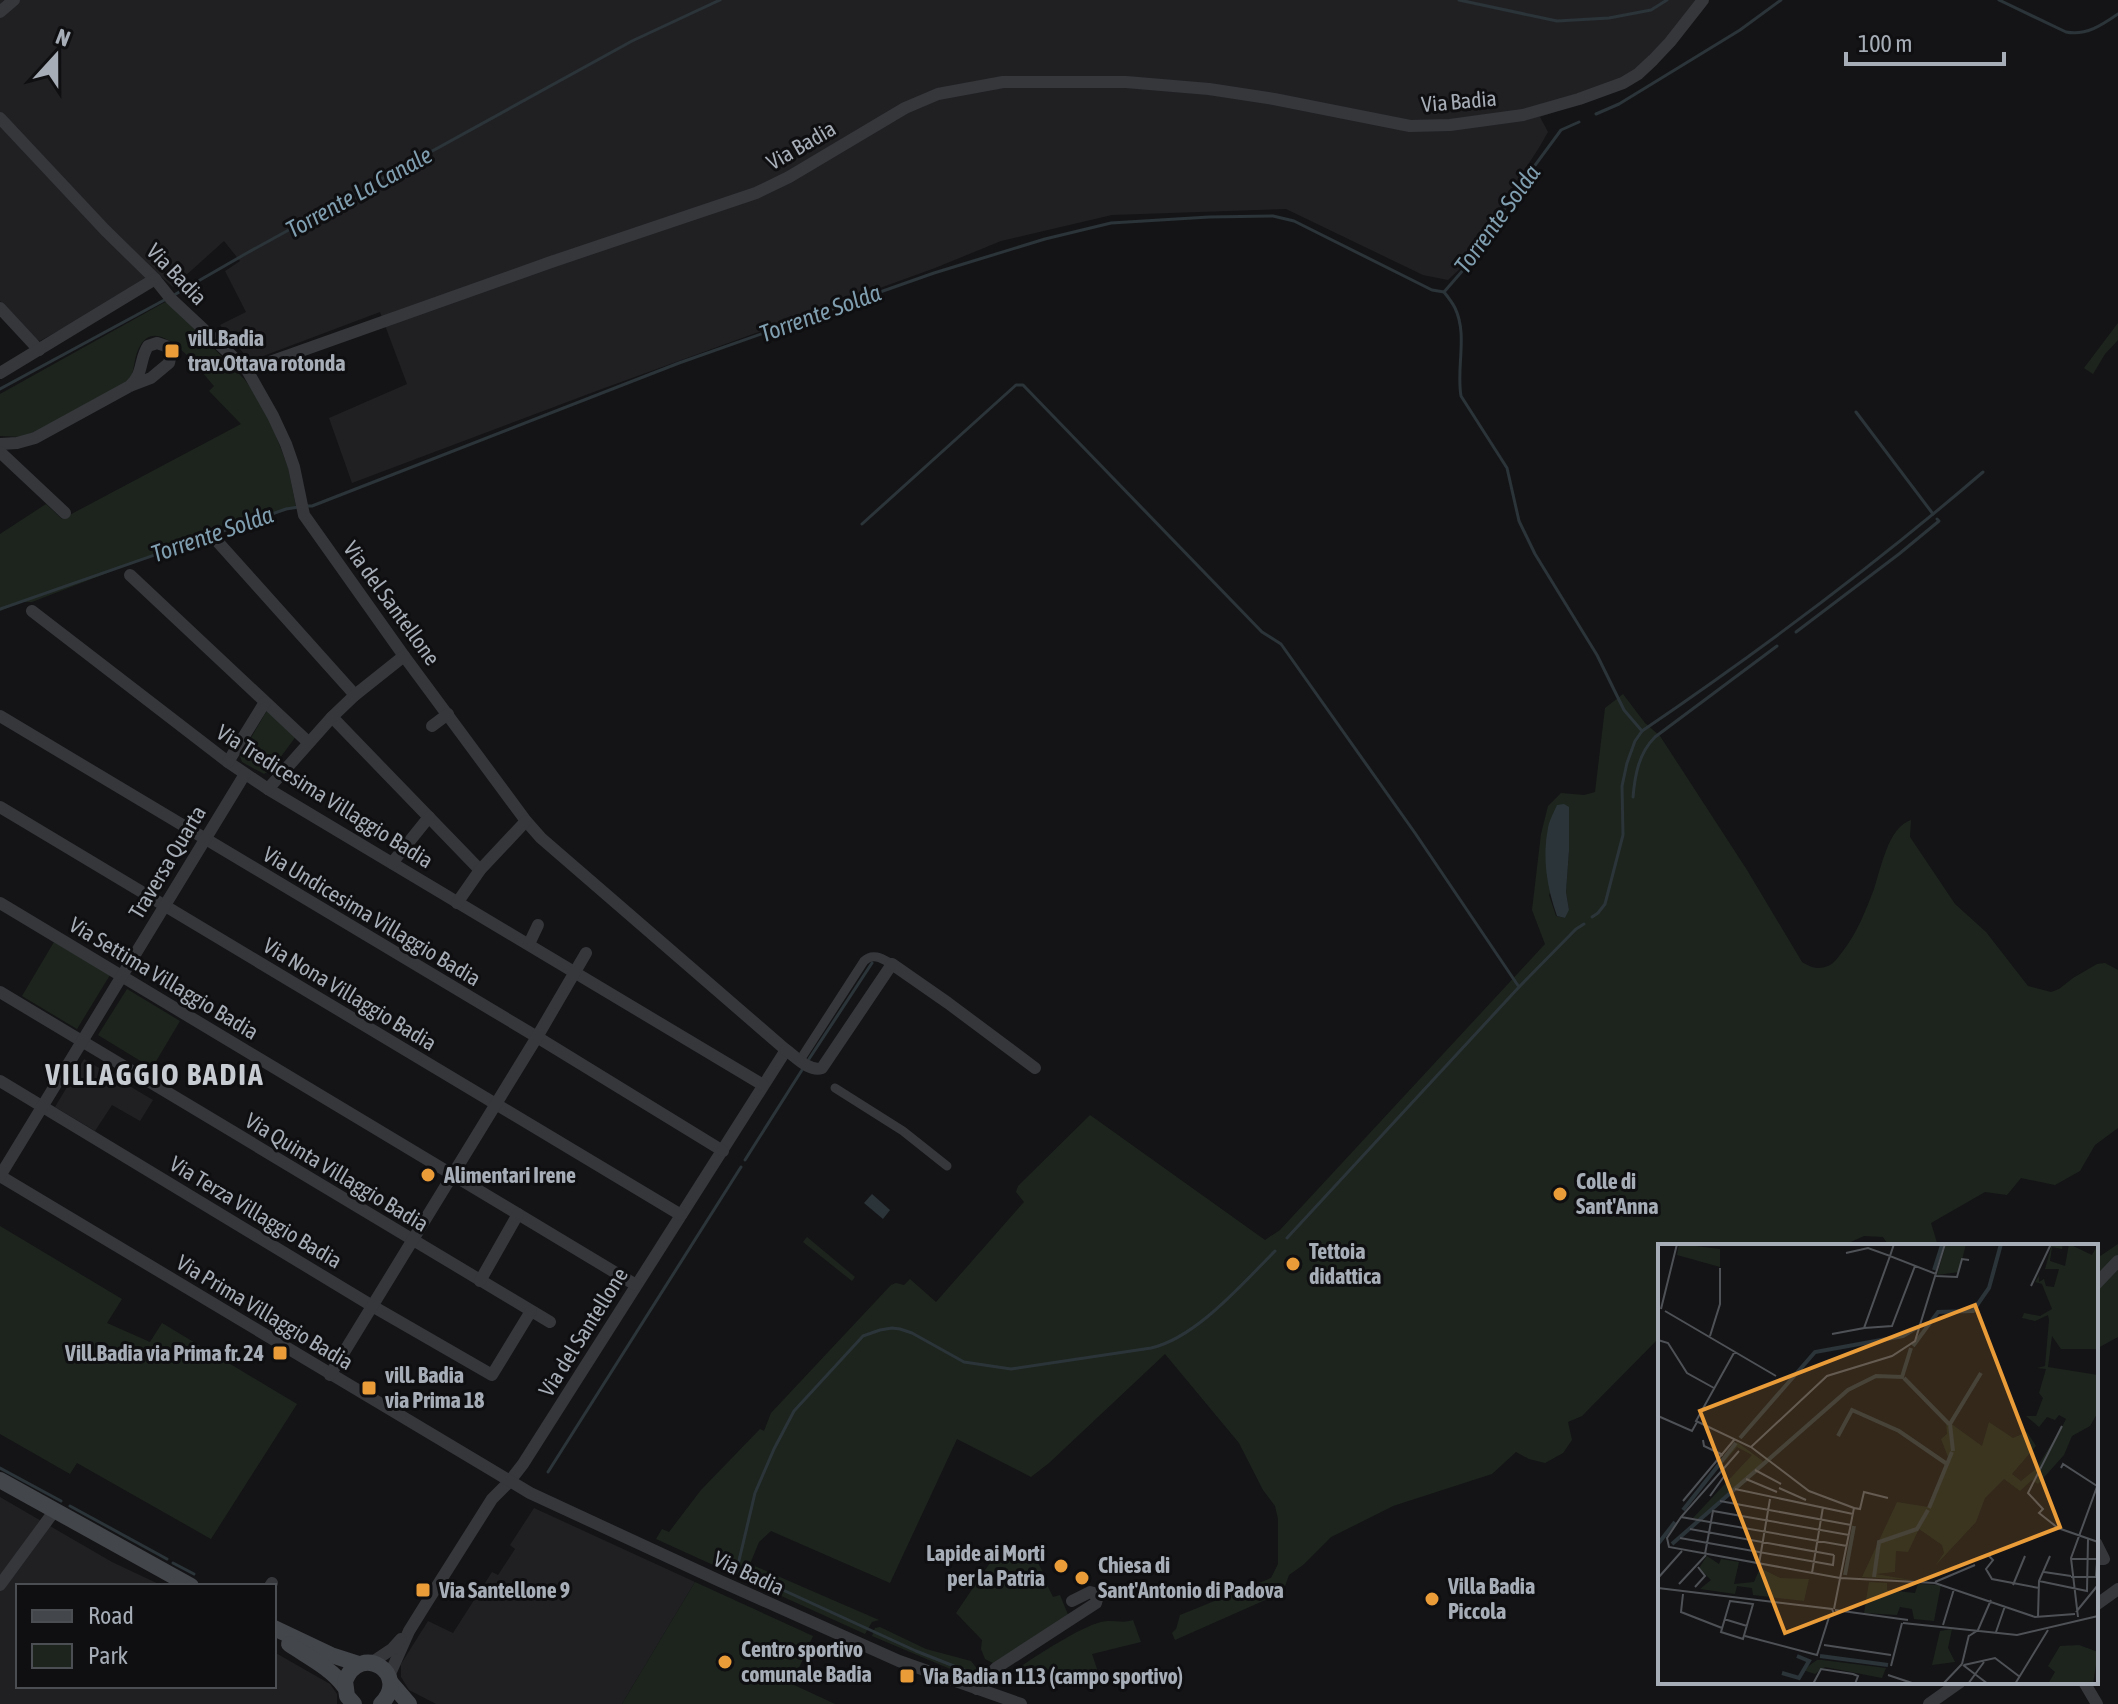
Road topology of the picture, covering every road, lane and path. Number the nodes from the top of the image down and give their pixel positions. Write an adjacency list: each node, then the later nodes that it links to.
1 (14, 0): 3 (street)
2 (1703, 0): 10 (street, Via Badia)
3 (0, 12)
4 (0, 118): 5 (street, Via Badia)
5 (164, 289): 7 (street); 10 (street, Via Badia)
6 (0, 308): 7 (street)
7 (39, 350): 11 (street)
8 (144, 359): 9 (street); 9 (street); 12 (street)
9 (162, 369): 12 (street)
10 (247, 370): 19 (street, Via del Santellone)
11 (0, 373)
12 (130, 386): 13 (street)
13 (0, 444)
14 (0, 452): 15 (street)
15 (65, 513)
16 (217, 541): 20 (street)
17 (130, 575): 21 (street)
18 (32, 611): 27 (street, Via Tredicesima Villaggio Badia)
19 (404, 656): 20 (street); 22 (street, Via del Santellone)
20 (355, 695): 24 (street)
21 (265, 702): 26 (street); 27 (street)
22 (448, 714): 25 (street); 32 (street, Via del Santellone)
23 (0, 716): 33 (street, Via Undicesima Villaggio Badia)
24 (332, 717): 26 (street); 31 (street)
25 (432, 726)
26 (308, 742): 29 (street)
27 (228, 762): 28 (street, Via Tredicesima Villaggio Badia)
28 (245, 774): 29 (street, Via Tredicesima Villaggio Badia); 33 (street, Traversa Quarta)
29 (268, 789): 34 (street, Via Tredicesima Villaggio Badia)
30 (0, 807): 38 (street, Via Nona Villaggio Badia)
31 (429, 817): 34 (street); 35 (street)
32 (526, 821): 35 (street); 48 (street, Via del Santellone)
33 (204, 839): 38 (street, Traversa Quarta); 46 (street, Via Undicesima Villaggio Badia)
34 (392, 863): 37 (street, Via Tredicesima Villaggio Badia)
35 (480, 870): 37 (street)
36 (0, 903): 44 (street, Via Settima Villaggio Badia)
37 (457, 903): 40 (street, Via Tredicesima Villaggio Badia)
38 (164, 906): 44 (street, Traversa Quarta); 54 (street, Via Nona Villaggio Badia)
39 (538, 925): 40 (street)
40 (529, 944): 43 (street, Via Tredicesima Villaggio Badia)
41 (586, 953): 43 (street)
42 (892, 964): 49 (street); 49 (street); 50 (street)
43 (574, 971): 46 (street); 52 (street, Via Tredicesima Villaggio Badia)
44 (122, 976): 47 (street, Traversa Quarta); 58 (street, Via Settima Villaggio Badia)
45 (0, 992): 47 (street, Via Quinta Villaggio Badia)
46 (537, 1037): 54 (street); 56 (street, Via Undicesima Villaggio Badia)
47 (82, 1042): 55 (street, Traversa Quarta); 62 (street, Via Quinta Villaggio Badia)
48 (786, 1050): 49 (street, Via del Santellone); 52 (street, Via del Santellone)
49 (800, 1060)
50 (1035, 1068)
51 (0, 1081): 55 (street, Via Terza Villaggio Badia)
52 (763, 1085): 56 (street, Via del Santellone)
53 (835, 1088): 57 (street)
54 (496, 1104): 58 (street); 61 (street, Via Nona Villaggio Badia)
55 (42, 1106): 59 (street, Traversa Quarta); 67 (street, Via Terza Villaggio Badia)
56 (723, 1151): 61 (street, Via del Santellone)
57 (947, 1166)
58 (453, 1175): 60 (street, Via Settima Villaggio Badia); 62 (street)
59 (0, 1176): 70 (street, Via Prima Villaggio Badia)
60 (518, 1214): 64 (street); 66 (street, Via Settima Villaggio Badia)
61 (681, 1215): 66 (street, Via del Santellone)
62 (413, 1241): 64 (street, Via Quinta Villaggio Badia); 67 (street)
63 (2118, 1261): 65 (street)
64 (480, 1281): 68 (street, Via Quinta Villaggio Badia)
65 (2098, 1282)
66 (636, 1285): 72 (street, Via del Santellone)
67 (374, 1307): 68 (street, Via Terza Villaggio Badia); 70 (street)
68 (531, 1311): 69 (street, Via Quinta Villaggio Badia)
69 (550, 1322)
70 (330, 1375): 72 (street, Via Prima Villaggio Badia)
71 (0, 1480): 73 (main road)
72 (509, 1482): 80 (street, Via del Santellone); 86 (street, Via Badia)
73 (55, 1510): 74 (main road); 75 (street)
74 (187, 1584)
75 (0, 1585)
76 (2118, 1589): 78 (street)
77 (1072, 1601): 86 (street)
78 (2098, 1604)
79 (276, 1629): 82 (main road)
80 (409, 1631): 82 (street, Via del Santellone); 83 (street, Via del Santellone)
81 (276, 1635): 87 (main road)
82 (365, 1663): 83 (main road); 87 (main road)
83 (390, 1680): 88 (main road); 89 (main road)
84 (1957, 1684): 91 (street)
85 (2085, 1684): 92 (street)
86 (977, 1689): 90 (street, Via Badia)
87 (347, 1698)
88 (381, 1704)
89 (409, 1704)
90 (1021, 1704)
91 (1929, 1704)
92 (2097, 1704)

